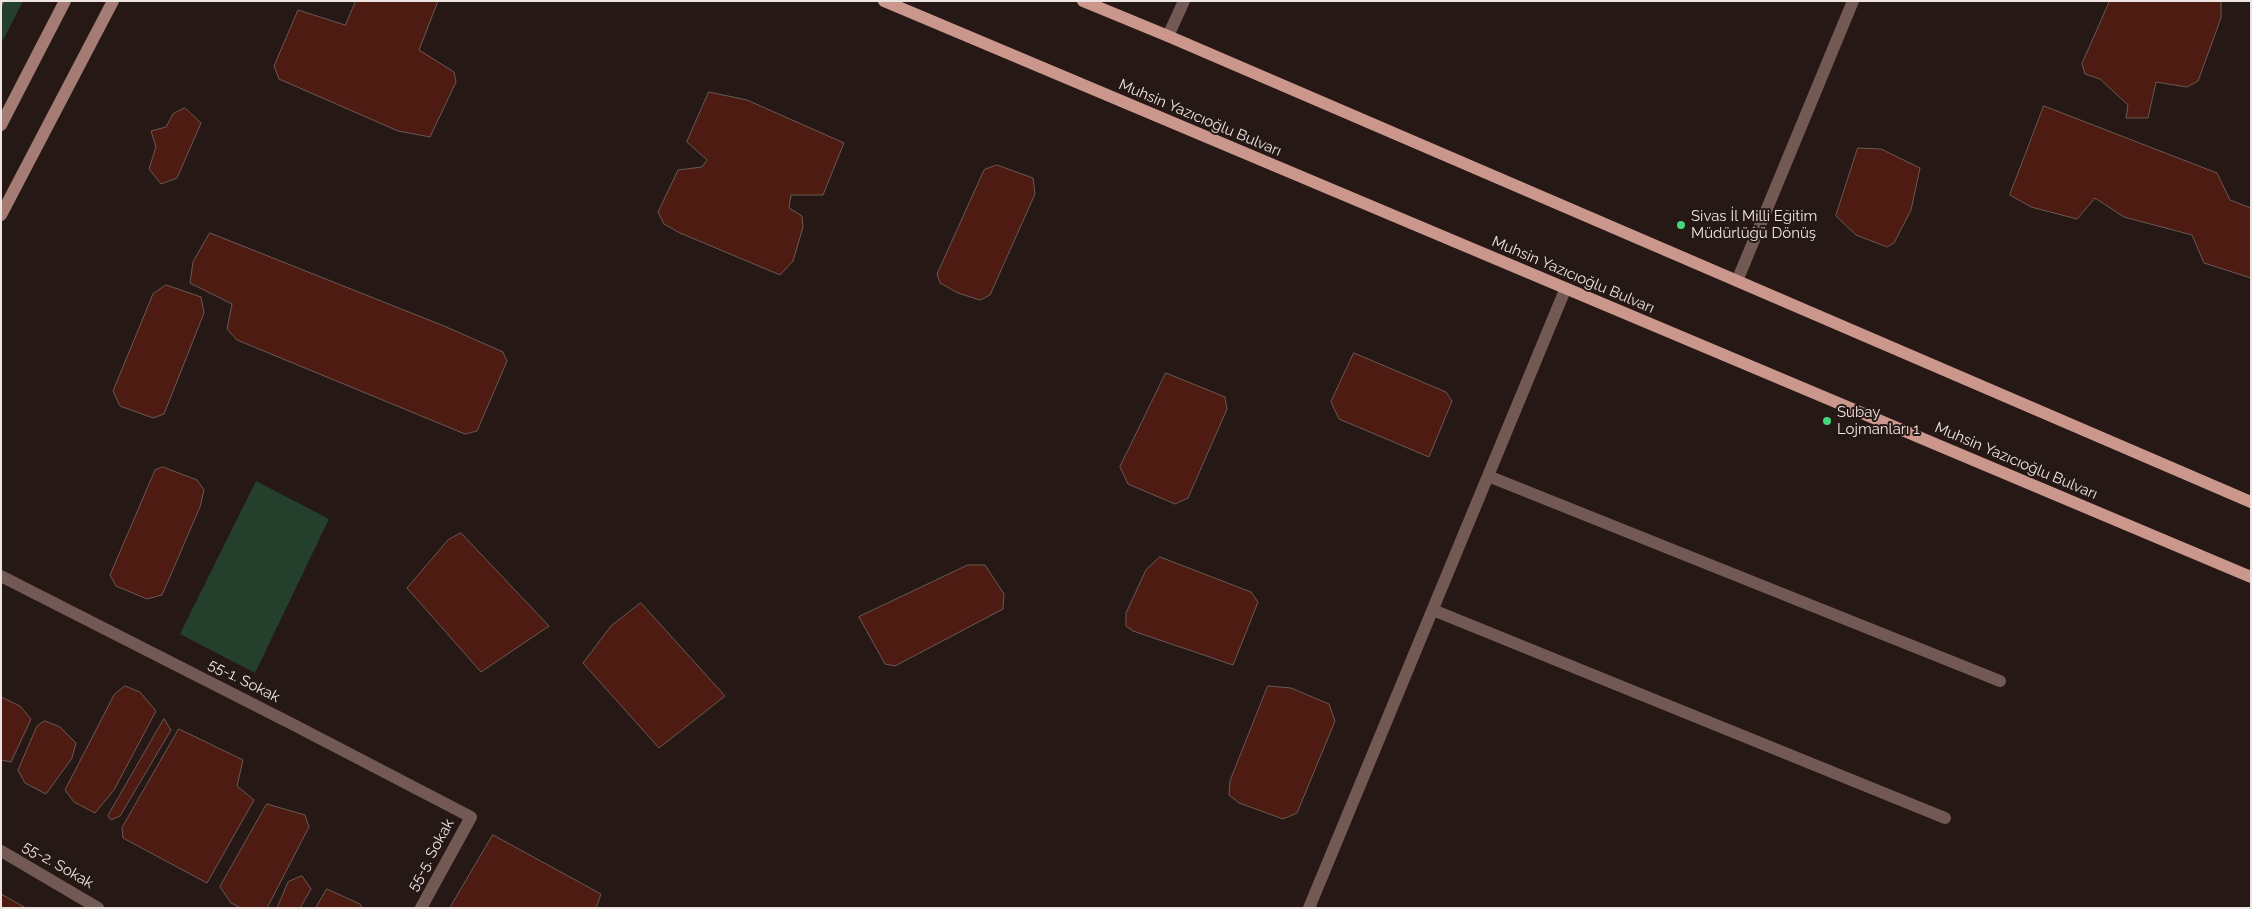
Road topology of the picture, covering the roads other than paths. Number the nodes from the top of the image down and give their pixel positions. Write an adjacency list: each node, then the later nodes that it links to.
1 (65, 1): 8 (street)
2 (113, 1): 9 (street)
3 (884, 1): 11 (main road, Muhsin Yazıcıoğlu Bulvarı)
4 (1083, 1): 7 (main road)
5 (1184, 1): 7 (street)
6 (1853, 1): 10 (street)
7 (1168, 36): 10 (main road)
8 (1, 125)
9 (1, 215)
10 (1737, 281): 13 (main road)
11 (1565, 290): 12 (street); 15 (main road, Muhsin Yazıcıoğlu Bulvarı)
12 (1488, 476): 16 (street); 17 (street)
13 (2251, 502)
14 (1, 576): 18 (street, 55-1. Sokak)
15 (2251, 577)
16 (1433, 610): 19 (street); 23 (street)
17 (2000, 681)
18 (471, 817): 22 (street, 55-5. Sokak)
19 (1945, 818)
20 (1, 851): 21 (street, 55-2. Sokak)
21 (98, 908)
22 (420, 908)
23 (1309, 908)

